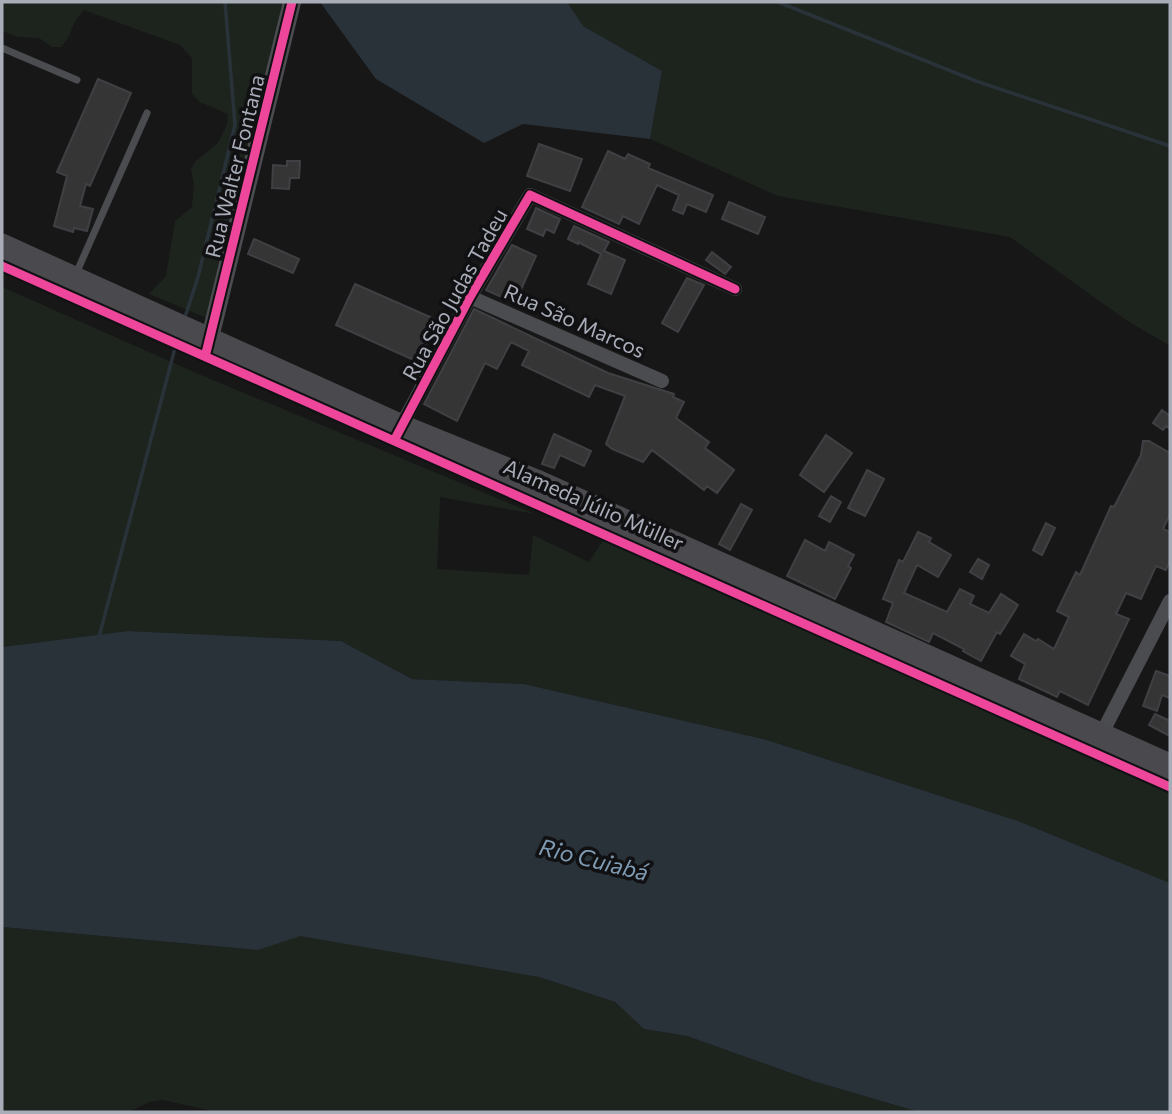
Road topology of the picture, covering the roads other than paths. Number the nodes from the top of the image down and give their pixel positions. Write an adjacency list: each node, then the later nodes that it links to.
1 (292, 2): 10 (street, Rua Walter Fontana)
2 (2, 48): 3 (lane)
3 (77, 80)
4 (147, 113): 7 (lane)
5 (2, 243): 7 (main road, Alameda Júlio Müller)
6 (2, 262): 7 (main road, Alameda Júlio Müller)
7 (72, 284): 10 (main road, Alameda Júlio Müller)
8 (735, 289): 9 (street, Rua São Judas Tadeu)
9 (470, 297): 11 (street, Rua São Marcos); 12 (street, Rua São Judas Tadeu)
10 (208, 345): 12 (main road, Alameda Júlio Müller)
11 (662, 381)
12 (399, 430): 14 (main road, Alameda Júlio Müller)
13 (1170, 601): 14 (street)
14 (1099, 740): 15 (main road, Alameda Júlio Müller); 16 (main road, Alameda Júlio Müller)
15 (1170, 763)
16 (1170, 780)

